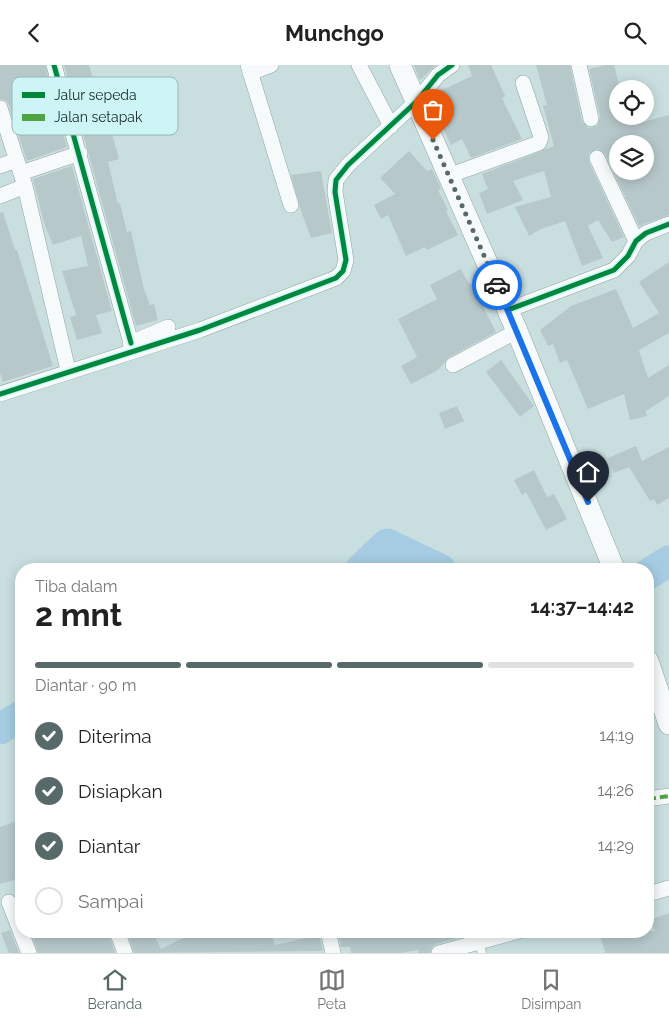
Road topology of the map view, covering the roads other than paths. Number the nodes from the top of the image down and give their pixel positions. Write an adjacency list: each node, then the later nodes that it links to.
1 (54, 65): 8 (street)
2 (271, 65): 7 (street)
3 (360, 65): 13 (street)
4 (400, 65): 10 (main road)
5 (452, 65): 10 (street)
6 (579, 65): 12 (street)
7 (249, 69): 21 (street)
8 (58, 77)
9 (523, 83): 19 (street)
10 (416, 102): 13 (street); 19 (main road)
11 (0, 108): 18 (street)
12 (591, 119)
13 (391, 126): 31 (street)
14 (75, 135): 15 (street)
15 (80, 153): 18 (street); 27 (street)
16 (597, 158): 23 (street)
17 (0, 166): 18 (street)
18 (21, 173): 20 (street); 29 (street)
19 (448, 176): 24 (main road)
20 (0, 196)
21 (291, 205)
22 (669, 224): 23 (street)
23 (636, 241): 24 (street)
24 (508, 310): 26 (main road)
25 (168, 327): 27 (street)
26 (517, 331): 28 (street); 32 (main road)
27 (131, 343): 29 (street)
28 (453, 365)
29 (67, 366): 30 (street)
30 (0, 385)
31 (0, 394)
32 (612, 563)
33 (654, 679): 34 (main road)
34 (669, 725)
35 (669, 796): 36 (street)
36 (654, 798)
37 (669, 888): 38 (street)
38 (654, 893)
39 (10, 903): 40 (street)
40 (15, 916)
41 (23, 938): 46 (street)
42 (120, 938): 47 (street)
43 (330, 938): 48 (street)
44 (502, 938): 45 (street)
45 (480, 948): 49 (street)
46 (29, 953)
47 (125, 953)
48 (334, 953)
49 (439, 953)

